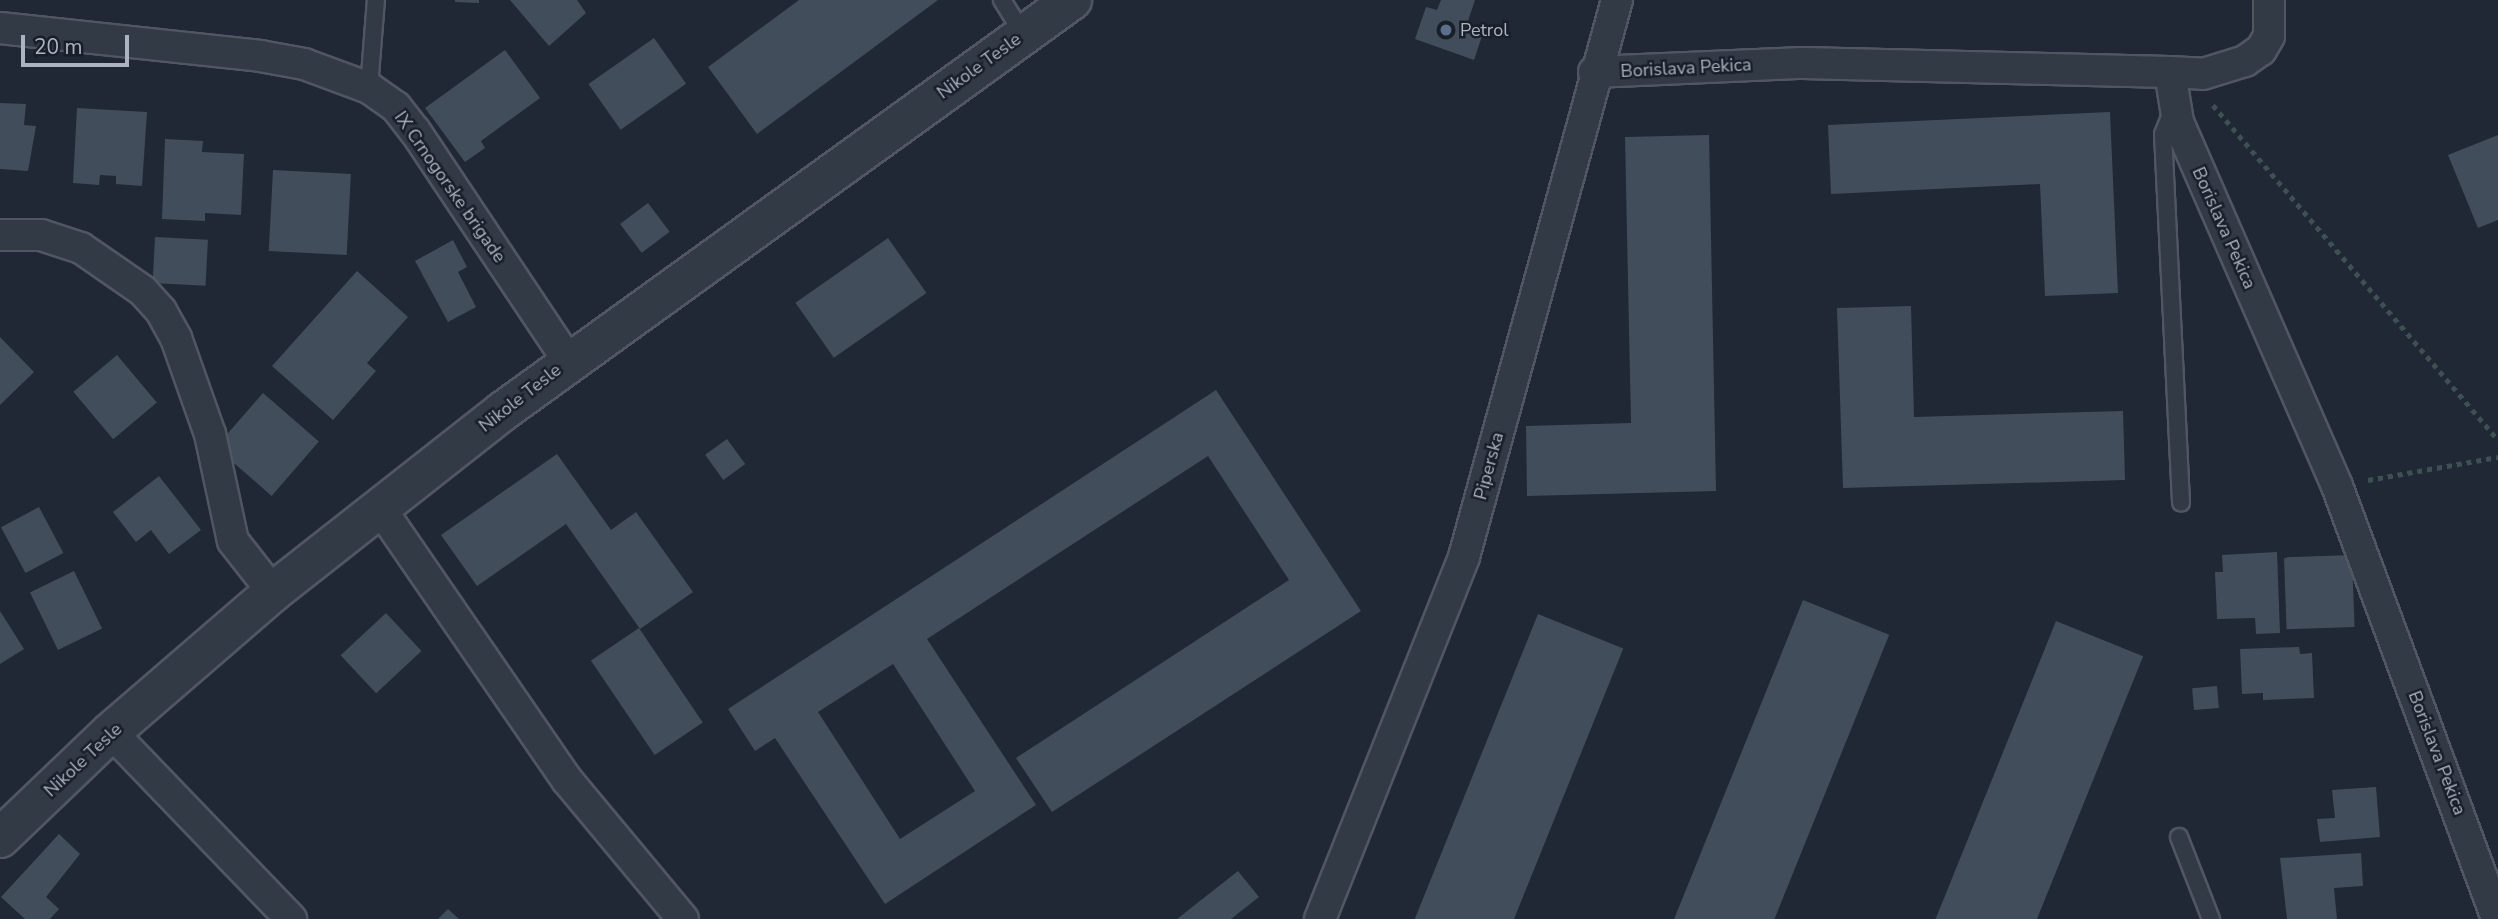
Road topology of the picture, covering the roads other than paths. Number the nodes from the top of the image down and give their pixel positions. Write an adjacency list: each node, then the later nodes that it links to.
1 (376, 0): 10 (lane)
2 (1002, 0): 7 (lane)
3 (1072, 0): 7 (street, Nikole Tesle)
4 (1617, 0): 8 (street, Piperska)
5 (2269, 0): 9 (street)
6 (0, 27): 10 (street, IX Crnogorske brigade)
7 (1023, 34): 13 (street, Nikole Tesle)
8 (1594, 72): 9 (street, Borislava Pekica); 22 (street, Piperska)
9 (2169, 72): 11 (street, Borislava Pekica)
10 (369, 88): 13 (street, IX Crnogorske brigade)
11 (2174, 110): 14 (lane); 24 (street, Borislava Pekica)
12 (0, 235): 16 (street)
13 (568, 360): 15 (street, Nikole Tesle)
14 (2181, 503)
15 (380, 508): 16 (street, Nikole Tesle); 21 (street)
16 (273, 592): 17 (street, Nikole Tesle)
17 (111, 732): 19 (street, Nikole Tesle); 20 (street)
18 (2179, 837): 23 (lane)
19 (0, 838)
20 (291, 919)
21 (683, 919)
22 (1320, 919)
23 (2211, 919)
24 (2497, 919)

